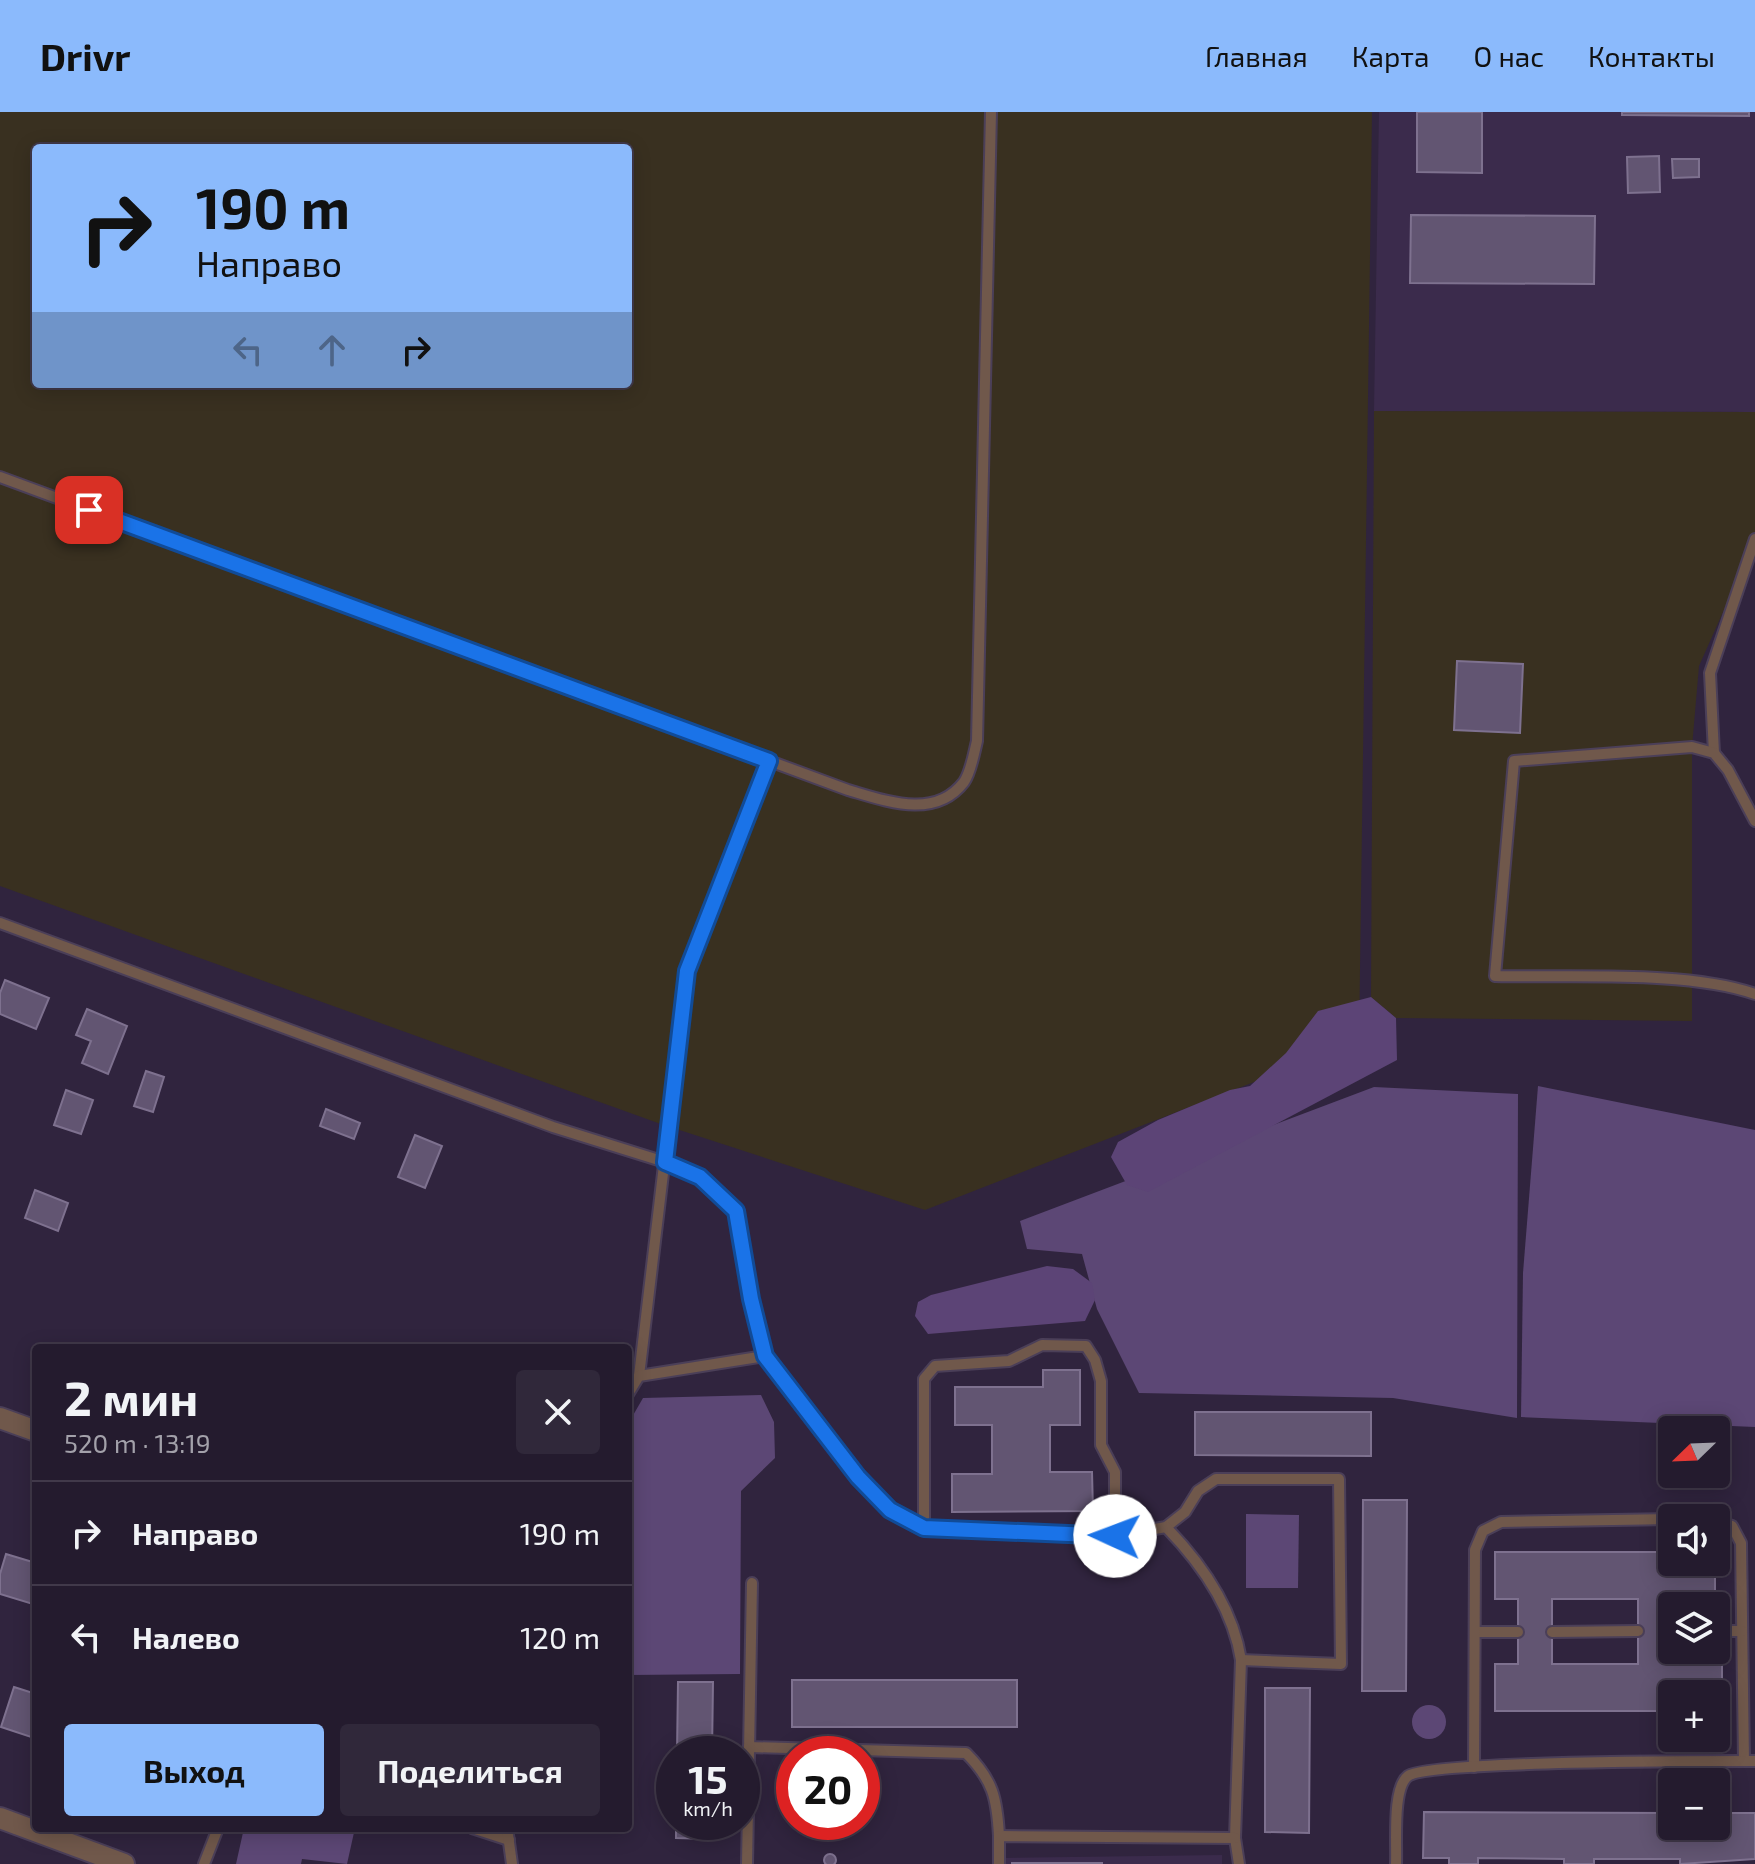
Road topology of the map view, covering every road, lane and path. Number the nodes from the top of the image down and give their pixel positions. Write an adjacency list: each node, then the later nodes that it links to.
1 (991, 112): 5 (lane)
2 (0, 477): 5 (lane)
3 (1755, 539): 4 (lane)
4 (1714, 753): 6 (lane); 8 (lane)
5 (769, 761): 9 (lane)
6 (1755, 821)
7 (0, 923): 9 (lane)
8 (1755, 994)
9 (665, 1162): 10 (lane); 11 (lane)
10 (765, 1356): 11 (lane); 18 (lane)
11 (639, 1376): 12 (lane)
12 (632, 1387)
13 (0, 1418): 14 (street)
14 (32, 1430)
15 (1658, 1519): 24 (lane)
16 (1730, 1525): 23 (lane)
17 (1166, 1527): 19 (lane); 27 (lane); 27 (lane)
18 (924, 1528): 19 (lane); 19 (lane)
19 (1115, 1536)
20 (752, 1583): 28 (lane)
21 (1638, 1631): 26 (lane)
22 (1730, 1631): 23 (lane)
23 (1742, 1631): 30 (lane)
24 (1475, 1632): 25 (lane); 31 (lane)
25 (1518, 1632)
26 (1552, 1632)
27 (1241, 1660): 39 (lane)
28 (749, 1736)
29 (760, 1747): 38 (lane)
30 (1749, 1761): 31 (lane)
31 (1474, 1767): 48 (lane)
32 (0, 1818): 33 (street)
33 (32, 1830)
34 (38, 1832): 42 (street)
35 (216, 1832): 43 (lane)
36 (484, 1832): 40 (lane)
37 (508, 1832): 40 (lane)
38 (999, 1836): 39 (lane); 46 (lane)
39 (1235, 1838): 47 (lane)
40 (509, 1840): 44 (lane)
41 (747, 1840): 45 (lane)
42 (124, 1864)
43 (204, 1864)
44 (512, 1864)
45 (747, 1864)
46 (999, 1864)
47 (1239, 1864)
48 (1396, 1864)

